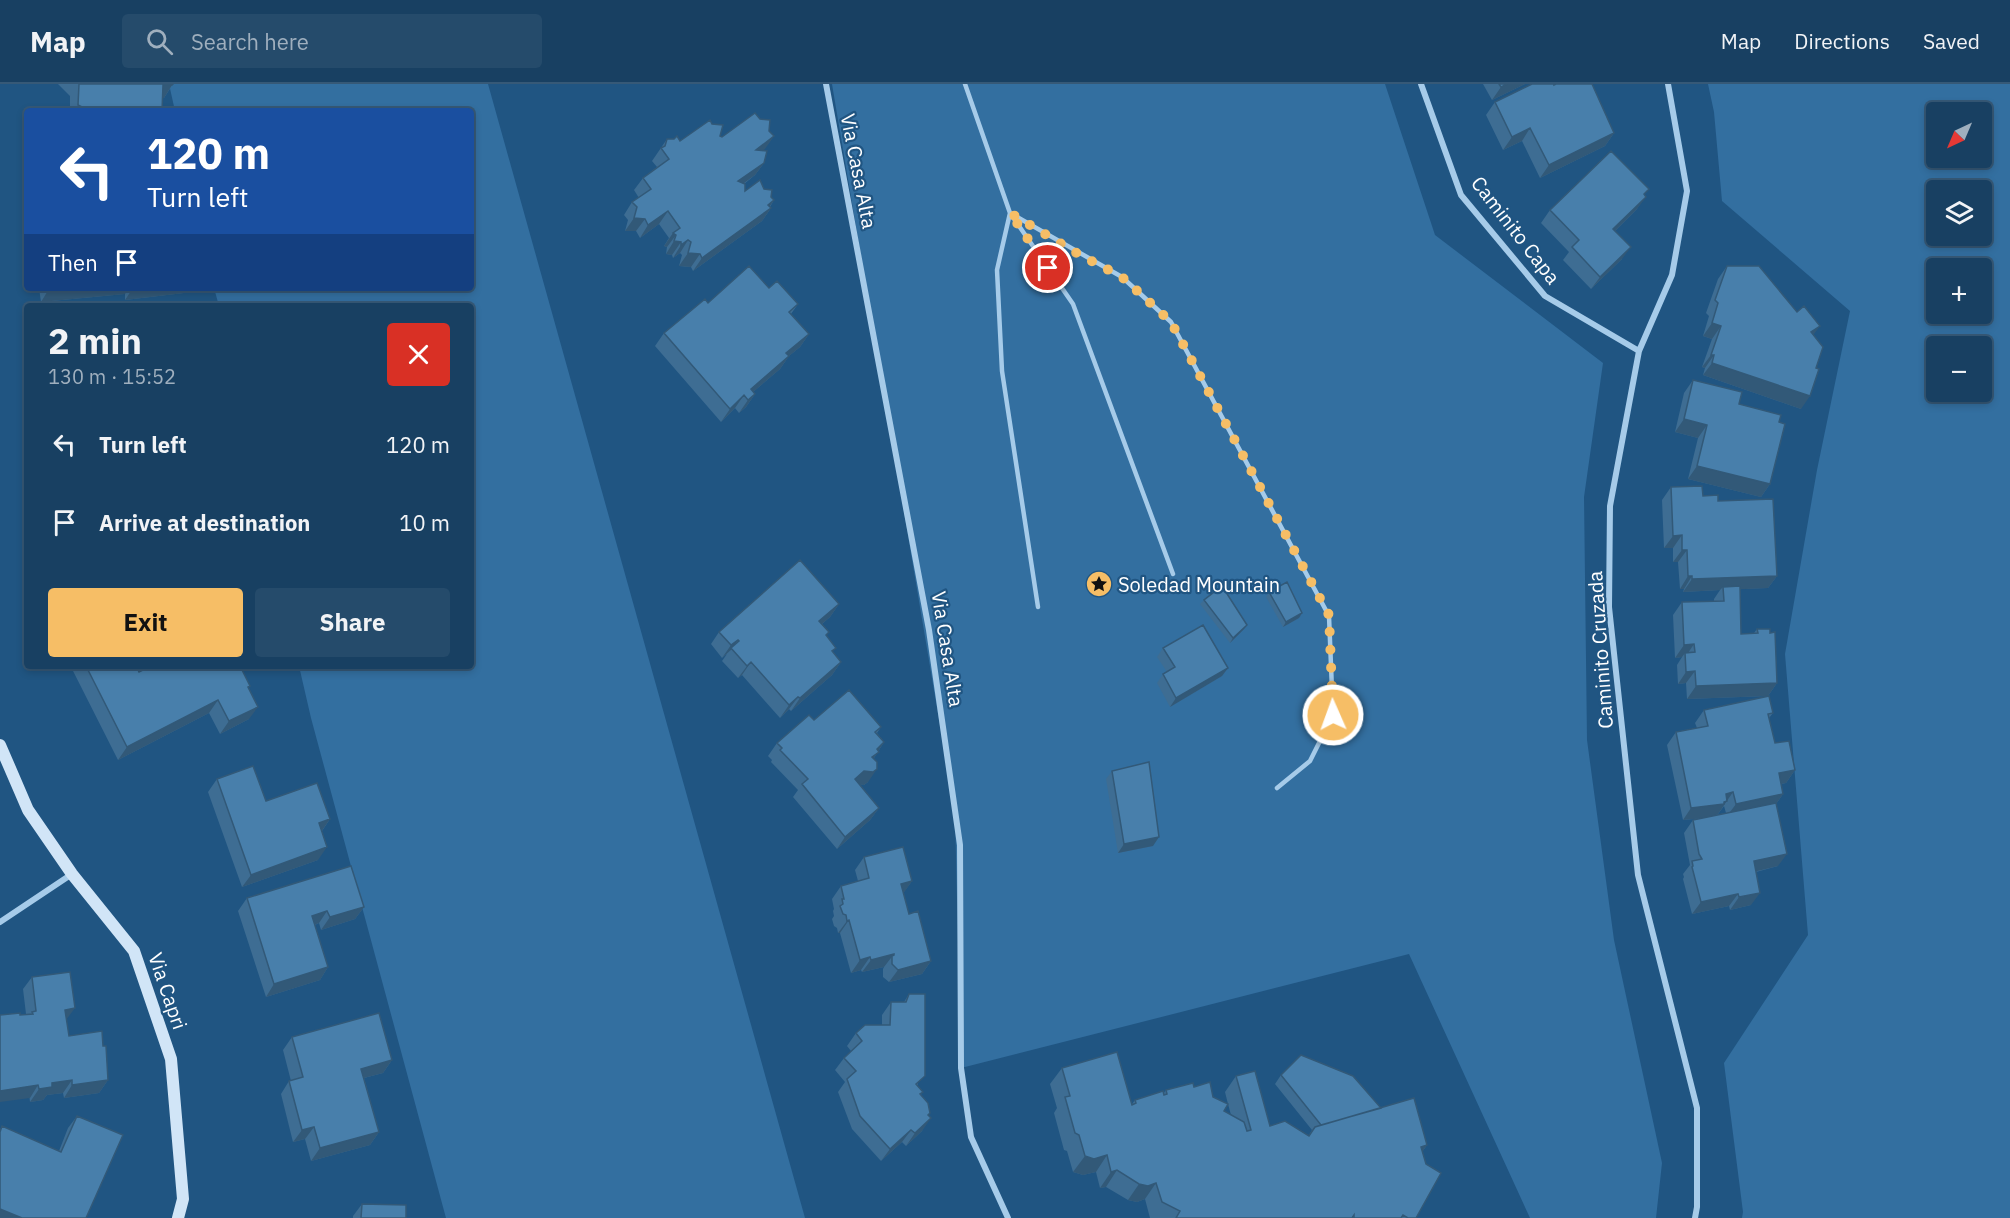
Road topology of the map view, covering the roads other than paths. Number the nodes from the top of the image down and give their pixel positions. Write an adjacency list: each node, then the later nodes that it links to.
1 (826, 84): 14 (street, Via Casa Alta)
2 (965, 84): 5 (lane)
3 (1421, 84): 6 (street, Caminito Capa)
4 (1668, 84): 6 (street, Caminito Cruzada)
5 (1010, 213): 7 (lane); 8 (lane); 10 (lane)
6 (1639, 351): 15 (street, Caminito Cruzada)
7 (1173, 574)
8 (1038, 607)
9 (0, 745): 11 (street, Via Capri)
10 (1277, 788)
11 (72, 874): 12 (street); 13 (street, Via Capri)
12 (0, 922)
13 (178, 1218)
14 (1008, 1218)
15 (1695, 1218)

